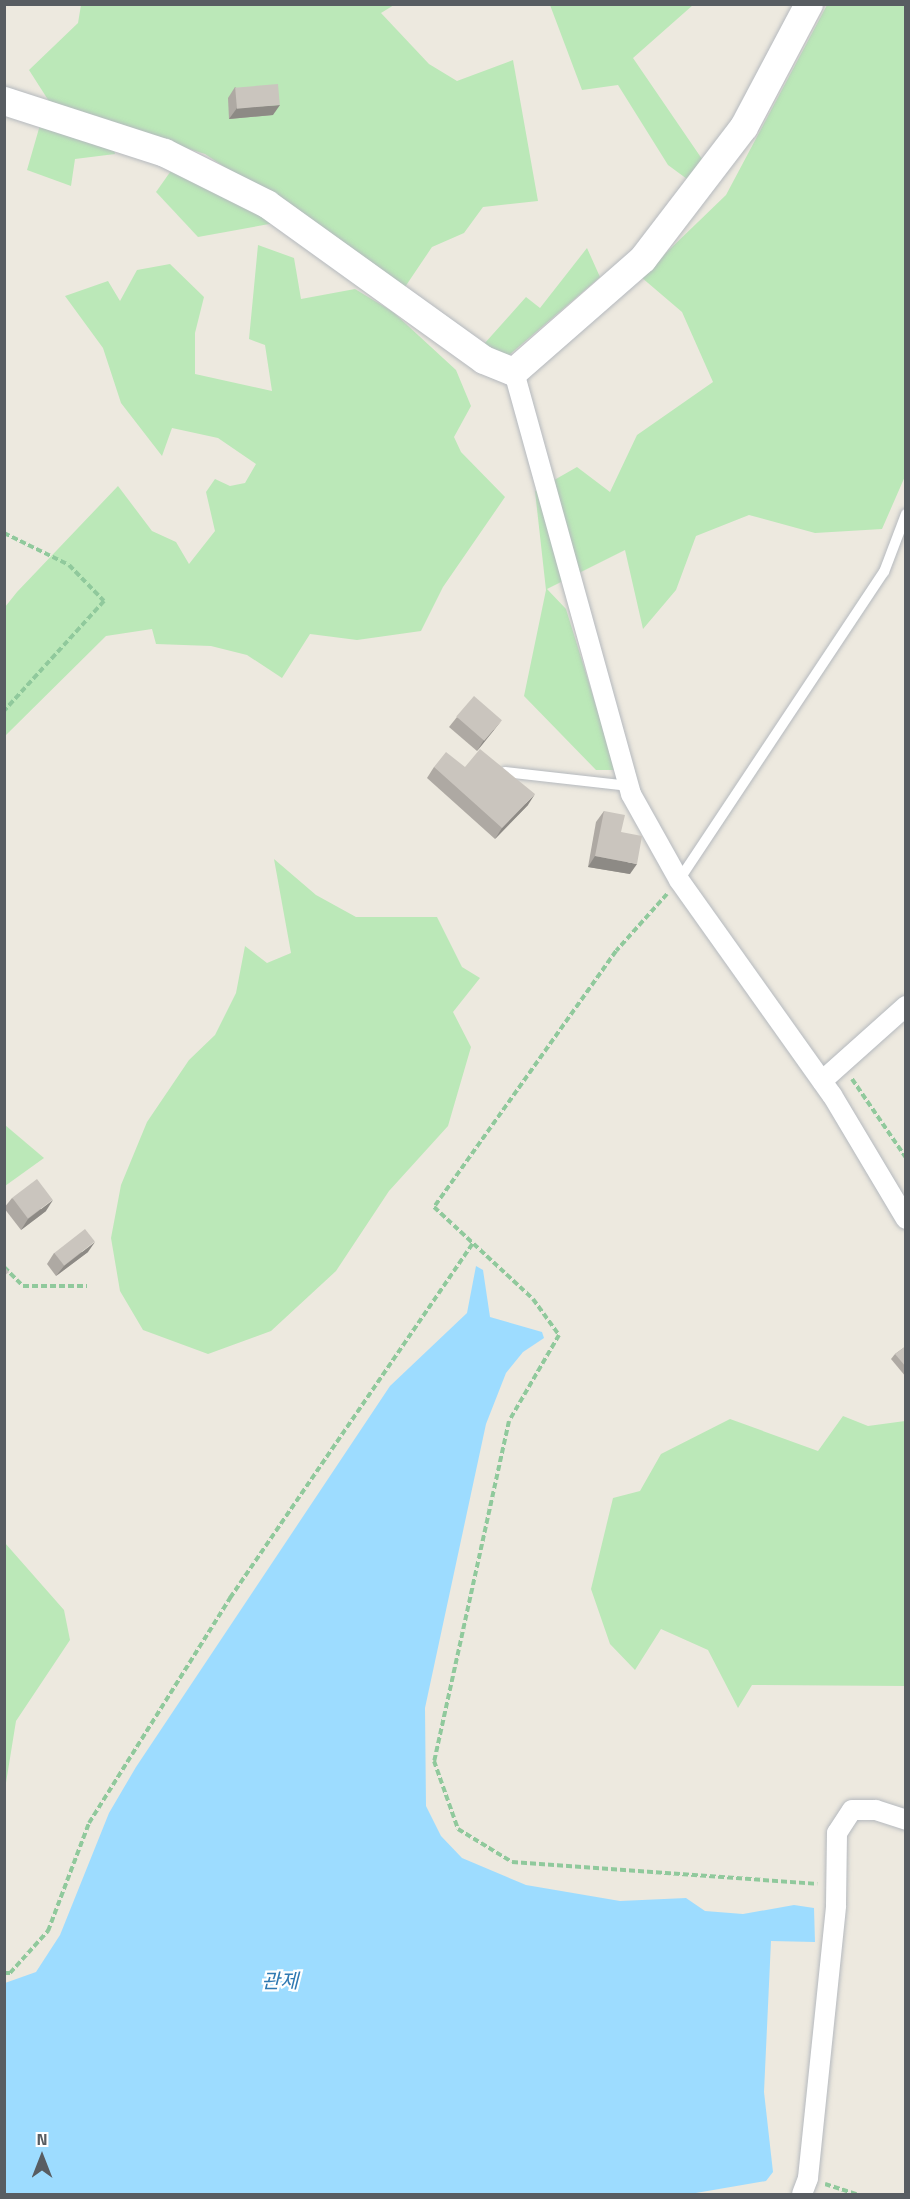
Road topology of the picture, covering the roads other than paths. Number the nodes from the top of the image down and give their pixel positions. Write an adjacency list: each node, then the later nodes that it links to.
1 (809, 4): 3 (street)
2 (4, 101): 3 (street)
3 (514, 372): 6 (street)
4 (906, 514): 7 (lane)
5 (505, 772): 6 (lane)
6 (629, 786): 7 (street)
7 (679, 880): 9 (street)
8 (906, 1006): 9 (street)
9 (822, 1081): 10 (street)
10 (906, 1219)
11 (906, 1820): 12 (street)
12 (805, 2186)

